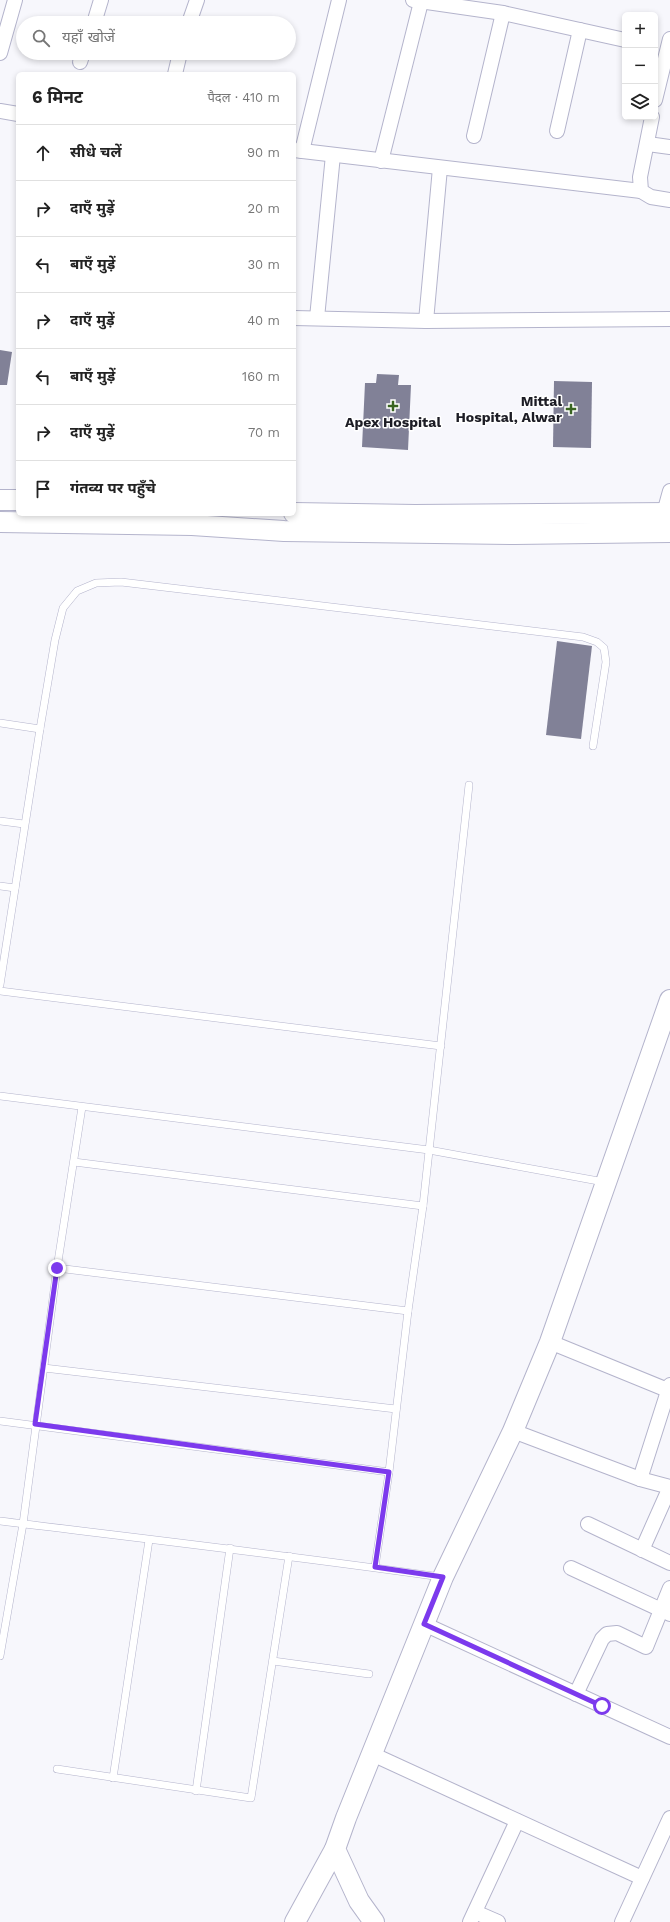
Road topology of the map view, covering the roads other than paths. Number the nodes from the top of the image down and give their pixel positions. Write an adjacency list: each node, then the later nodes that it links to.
1 (15, 0): 13 (street)
2 (101, 0): 8 (street)
3 (197, 0): 9 (street)
4 (339, 0): 24 (street)
5 (417, 1): 6 (street); 26 (street)
6 (480, 5): 7 (street)
7 (503, 14): 10 (street); 21 (street)
8 (96, 16)
9 (192, 16)
10 (580, 30): 11 (street); 20 (street)
11 (622, 39)
12 (666, 46): 16 (street)
13 (0, 53)
14 (178, 60): 15 (street)
15 (175, 72)
16 (658, 85)
17 (0, 111): 18 (street)
18 (16, 114)
19 (652, 120): 22 (street)
20 (557, 132)
21 (474, 136)
22 (648, 144): 23 (street); 28 (street)
23 (670, 147)
24 (298, 151): 25 (street)
25 (333, 156): 26 (street); 31 (street)
26 (381, 161): 27 (street)
27 (440, 168): 28 (street); 33 (street)
28 (641, 191): 29 (street)
29 (670, 200)
30 (296, 318): 31 (street)
31 (317, 318): 33 (street)
32 (670, 319): 33 (street)
33 (426, 321)
34 (670, 491): 39 (street)
35 (0, 500): 36 (street)
36 (16, 500)
37 (16, 504): 40 (street)
38 (296, 513): 39 (street)
39 (667, 513)
40 (8, 522): 41 (street)
41 (670, 532)
42 (0, 723): 43 (lane)
43 (40, 729): 44 (lane); 47 (lane)
44 (593, 746)
45 (469, 785): 54 (lane)
46 (0, 821): 47 (lane)
47 (24, 824): 49 (lane)
48 (0, 886): 49 (lane)
49 (15, 888): 50 (lane)
50 (0, 985)
51 (0, 991): 54 (lane)
52 (670, 1000): 53 (street)
53 (666, 1024): 59 (street)
54 (441, 1046): 57 (lane)
55 (0, 1096): 56 (lane)
56 (82, 1107): 57 (lane); 58 (lane)
57 (429, 1150): 59 (lane); 60 (lane)
58 (74, 1162): 60 (lane); 61 (lane)
59 (607, 1183): 63 (street)
60 (423, 1206): 62 (lane)
61 (57, 1268): 62 (lane); 64 (lane)
62 (408, 1311): 66 (lane)
63 (550, 1342): 65 (street); 69 (street)
64 (44, 1368): 66 (lane); 68 (lane)
65 (670, 1389): 71 (street)
66 (396, 1409): 70 (lane)
67 (0, 1421): 68 (lane)
68 (35, 1424): 70 (lane); 74 (lane)
69 (513, 1431): 71 (street); 83 (street)
70 (389, 1472): 81 (lane)
71 (640, 1479): 72 (street)
72 (670, 1487): 78 (street)
73 (0, 1521): 74 (lane)
74 (23, 1524): 76 (lane); 87 (lane)
75 (588, 1524): 78 (street)
76 (149, 1540): 77 (lane); 94 (lane)
77 (230, 1548): 79 (lane); 95 (lane)
78 (642, 1550): 80 (street)
79 (289, 1556): 81 (lane); 88 (lane)
80 (670, 1563)
81 (375, 1567): 83 (lane)
82 (571, 1568): 85 (street)
83 (443, 1577): 86 (street)
84 (670, 1588): 85 (street)
85 (666, 1612): 90 (street)
86 (424, 1624): 90 (street); 92 (street)
87 (0, 1656)
88 (273, 1661): 89 (lane); 95 (lane)
89 (369, 1674)
90 (576, 1694): 91 (street)
91 (669, 1733)
92 (372, 1754): 97 (street); 98 (street)
93 (57, 1769): 94 (lane)
94 (113, 1778): 95 (lane)
95 (196, 1791)
96 (670, 1818): 99 (street)
97 (517, 1821): 99 (street); 100 (street)
98 (335, 1849): 101 (street); 102 (street)
99 (642, 1878): 104 (street)
100 (472, 1917): 103 (street)
101 (295, 1922)
102 (374, 1922)
103 (498, 1922)
104 (622, 1922)

